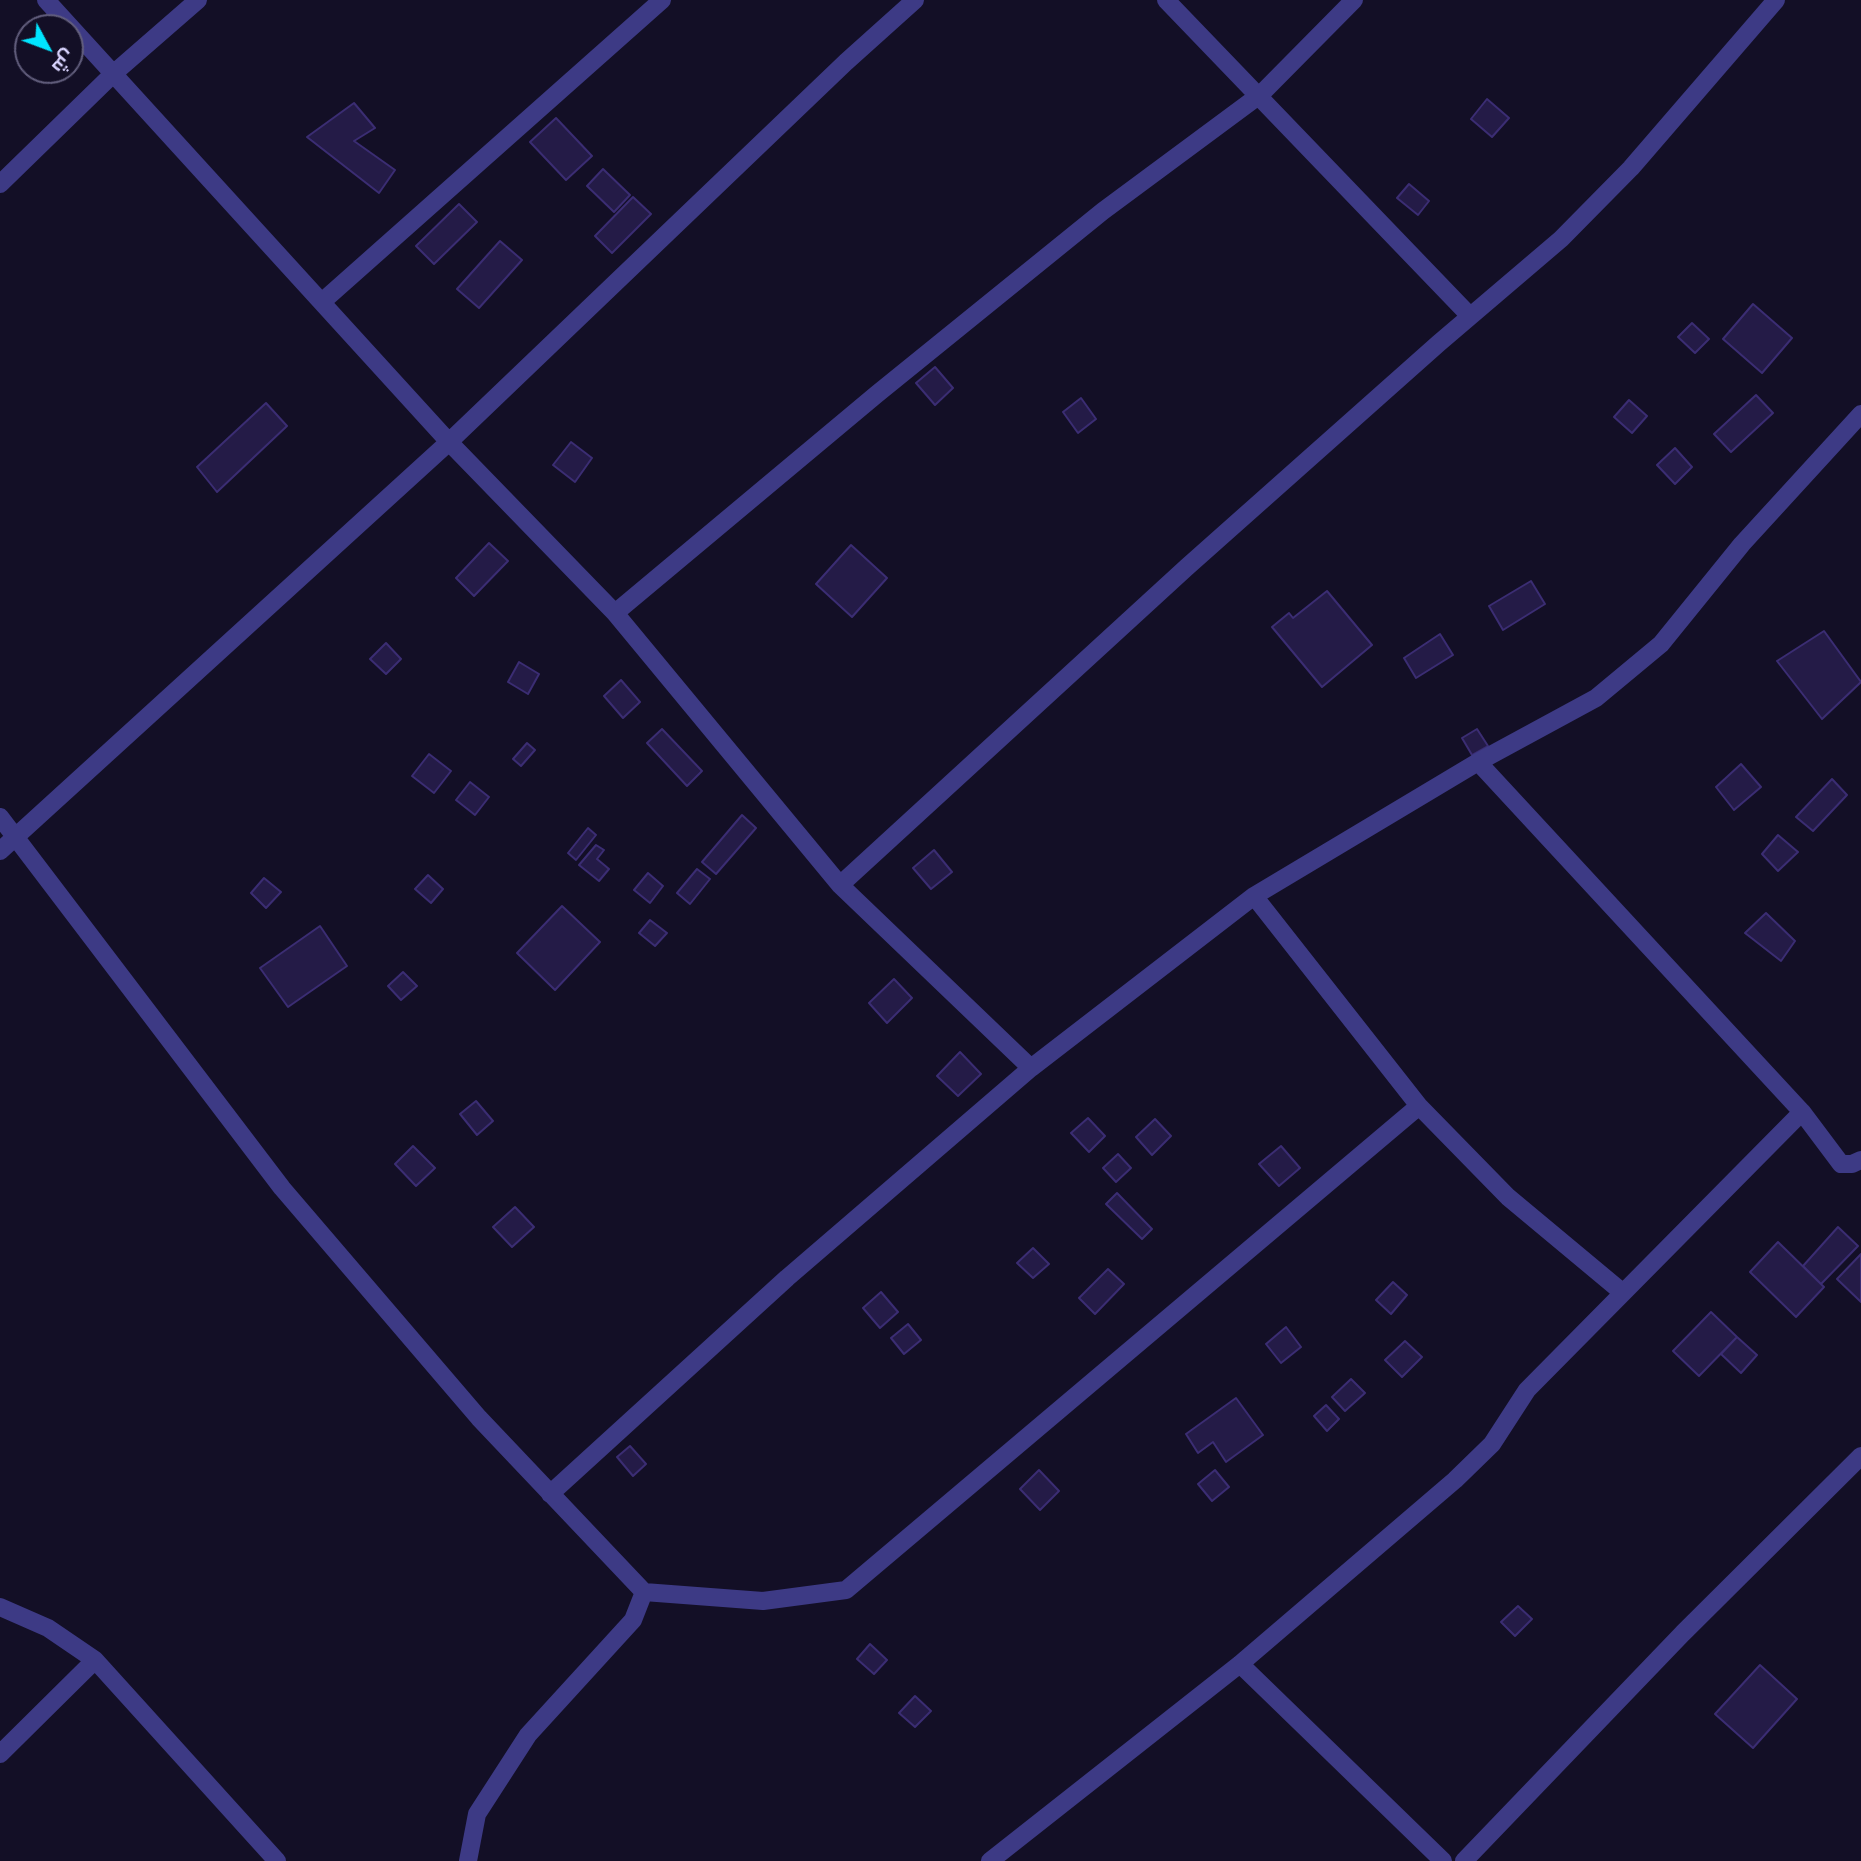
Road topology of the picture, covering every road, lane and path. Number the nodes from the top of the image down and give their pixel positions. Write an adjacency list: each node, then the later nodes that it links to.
1 (46, 0): 8 (street)
2 (198, 0): 8 (street)
3 (662, 0): 11 (street)
4 (915, 0): 14 (street)
5 (1166, 0): 9 (street)
6 (1354, 0): 9 (street)
7 (1776, 0): 12 (street)
8 (113, 74): 10 (street); 11 (street)
9 (1261, 94): 12 (street); 15 (street)
10 (0, 184)
11 (323, 300): 14 (street)
12 (1470, 316): 20 (street)
13 (1861, 414): 16 (street)
14 (449, 442): 15 (street); 18 (street)
15 (615, 613): 20 (street)
16 (1478, 762): 21 (street); 24 (street)
17 (0, 817): 18 (street)
18 (15, 836): 19 (street); 28 (street)
19 (0, 851)
20 (840, 886): 22 (street)
21 (1254, 896): 22 (street); 23 (street)
22 (1031, 1068): 28 (street)
23 (1419, 1106): 26 (street); 29 (street)
24 (1802, 1112): 25 (street); 26 (street)
25 (1861, 1160)
26 (1622, 1292): 32 (street)
27 (1861, 1456): 38 (street)
28 (550, 1494): 29 (street)
29 (644, 1592): 35 (street)
30 (0, 1607): 31 (street)
31 (95, 1660): 33 (street); 34 (street)
32 (1240, 1664): 36 (street); 37 (street)
33 (0, 1754)
34 (277, 1861)
35 (468, 1861)
36 (990, 1861)
37 (1443, 1861)
38 (1464, 1861)

